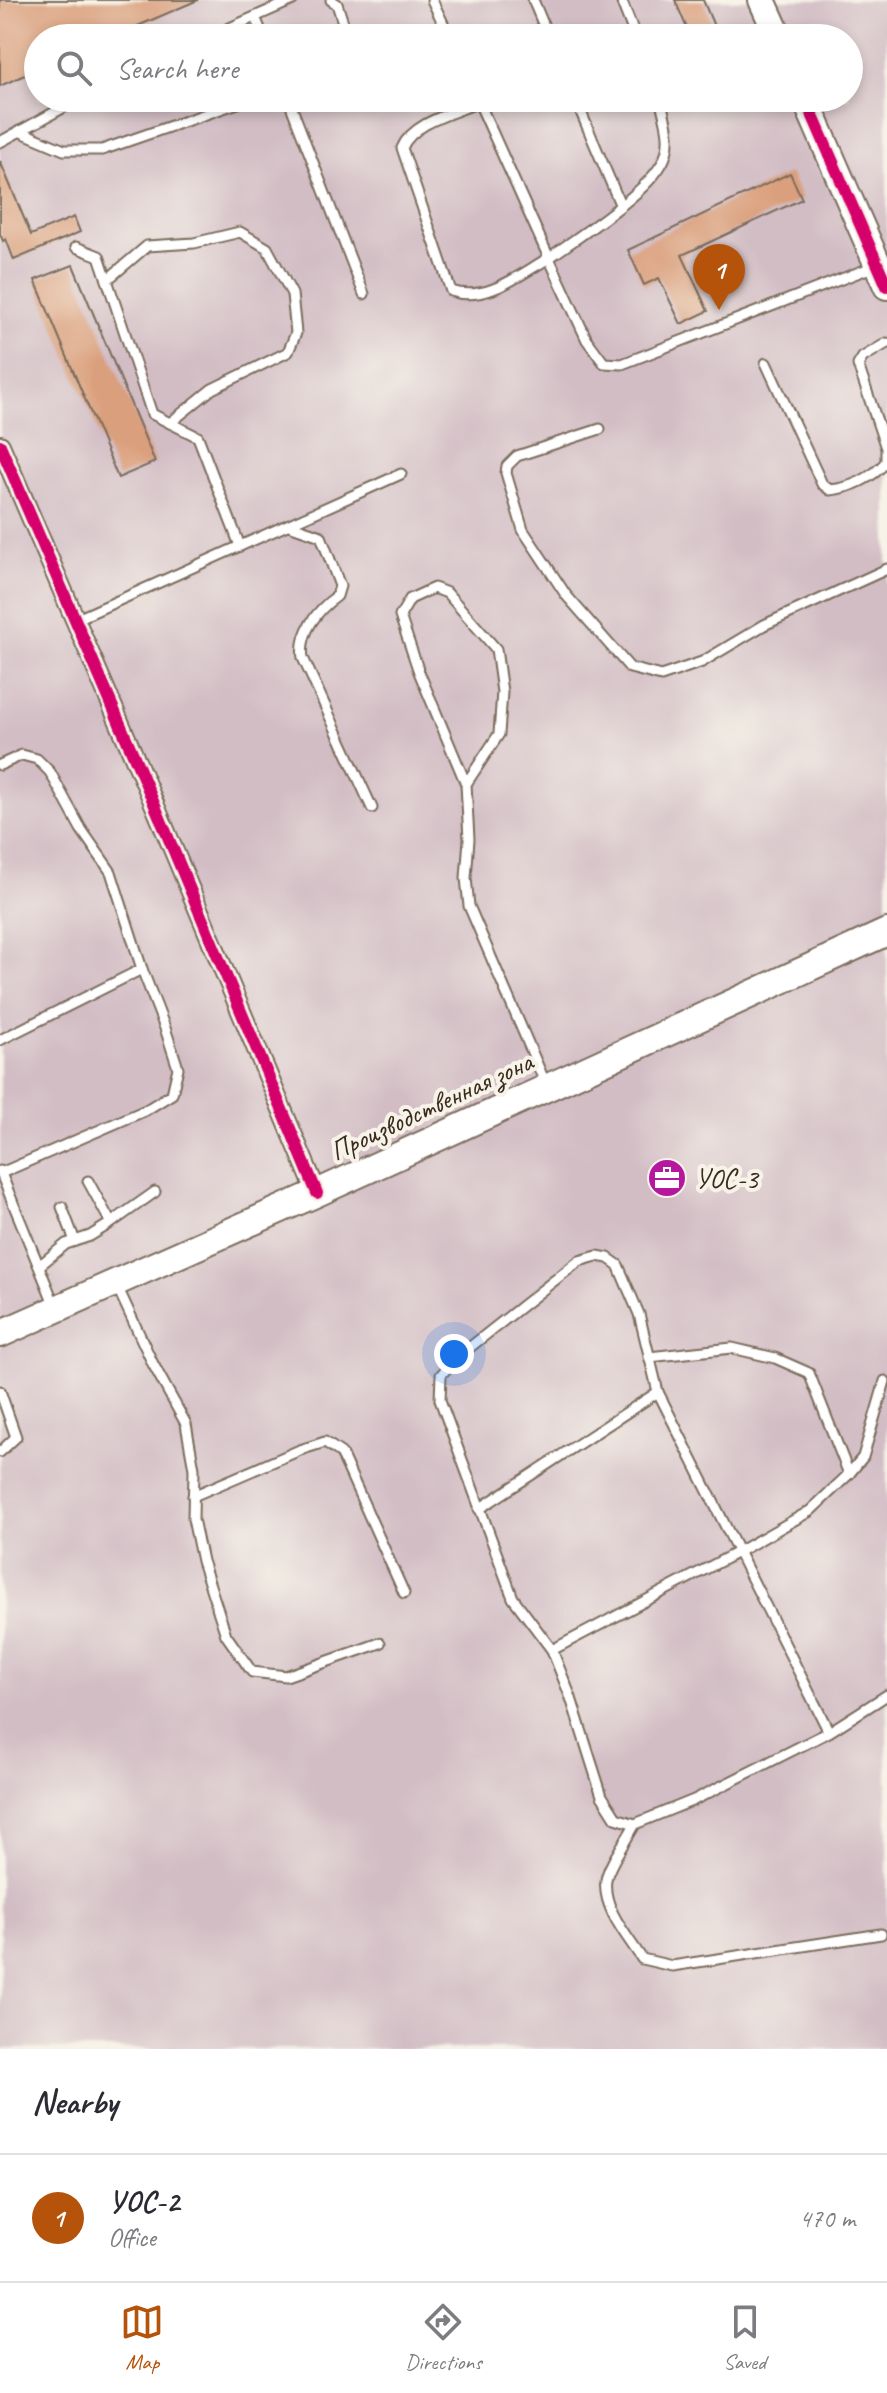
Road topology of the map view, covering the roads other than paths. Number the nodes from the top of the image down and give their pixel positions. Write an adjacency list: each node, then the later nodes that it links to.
1 (293, 0): 7 (lane)
2 (331, 0): 10 (lane)
3 (432, 0): 11 (lane)
4 (533, 0): 12 (lane)
5 (621, 0): 13 (lane)
6 (762, 0): 14 (main road)
7 (255, 17): 8 (lane); 9 (lane)
8 (239, 24)
9 (258, 24)
10 (343, 24)
11 (443, 24)
12 (543, 24)
13 (630, 24)
14 (773, 24)
15 (55, 112): 23 (lane)
16 (212, 112): 23 (lane)
17 (293, 112): 30 (lane)
18 (453, 112): 27 (lane)
19 (483, 112): 27 (lane)
20 (581, 112): 25 (lane)
21 (663, 112): 25 (lane)
22 (811, 112): 28 (main road)
23 (19, 131): 24 (lane)
24 (0, 142)
25 (620, 204): 27 (lane)
26 (76, 247): 29 (lane)
27 (549, 258): 28 (lane)
28 (882, 275)
29 (107, 280): 33 (lane); 33 (lane)
30 (364, 294)
31 (887, 343): 32 (lane)
32 (766, 363)
33 (170, 423): 38 (lane)
34 (600, 429): 39 (lane)
35 (0, 445): 40 (street)
36 (401, 474): 37 (lane)
37 (289, 525): 38 (lane); 43 (lane)
38 (240, 546): 40 (lane)
39 (887, 569)
40 (75, 620): 51 (street)
41 (0, 765): 45 (lane)
42 (466, 784): 42 (lane); 47 (lane)
43 (372, 808)
44 (887, 932): 47 (main road, Производственная зона)
45 (142, 969): 46 (lane); 48 (lane)
46 (0, 1040)
47 (547, 1088): 51 (main road, Производственная зона)
48 (0, 1172): 55 (lane)
49 (88, 1181): 53 (lane)
50 (155, 1192): 53 (lane)
51 (317, 1193): 56 (main road, Производственная зона)
52 (62, 1207): 54 (lane)
53 (111, 1223): 54 (lane)
54 (75, 1241): 55 (lane)
55 (39, 1266): 57 (lane)
56 (116, 1283): 57 (main road, Производственная зона); 66 (lane)
57 (56, 1309): 58 (main road, Производственная зона)
58 (0, 1334)
59 (649, 1357): 62 (lane); 65 (lane); 67 (lane)
60 (885, 1381): 65 (lane)
61 (0, 1391): 63 (lane)
62 (658, 1392): 67 (lane); 68 (lane)
63 (2, 1405): 64 (lane)
64 (0, 1452)
65 (849, 1474): 68 (lane)
66 (193, 1496): 69 (lane); 70 (lane)
67 (479, 1509): 71 (lane)
68 (738, 1552): 71 (lane); 73 (lane)
69 (404, 1593)
70 (380, 1643)
71 (552, 1650): 74 (lane)
72 (887, 1695): 73 (lane)
73 (829, 1732): 74 (lane)
74 (635, 1824): 75 (lane)
75 (881, 1934)

